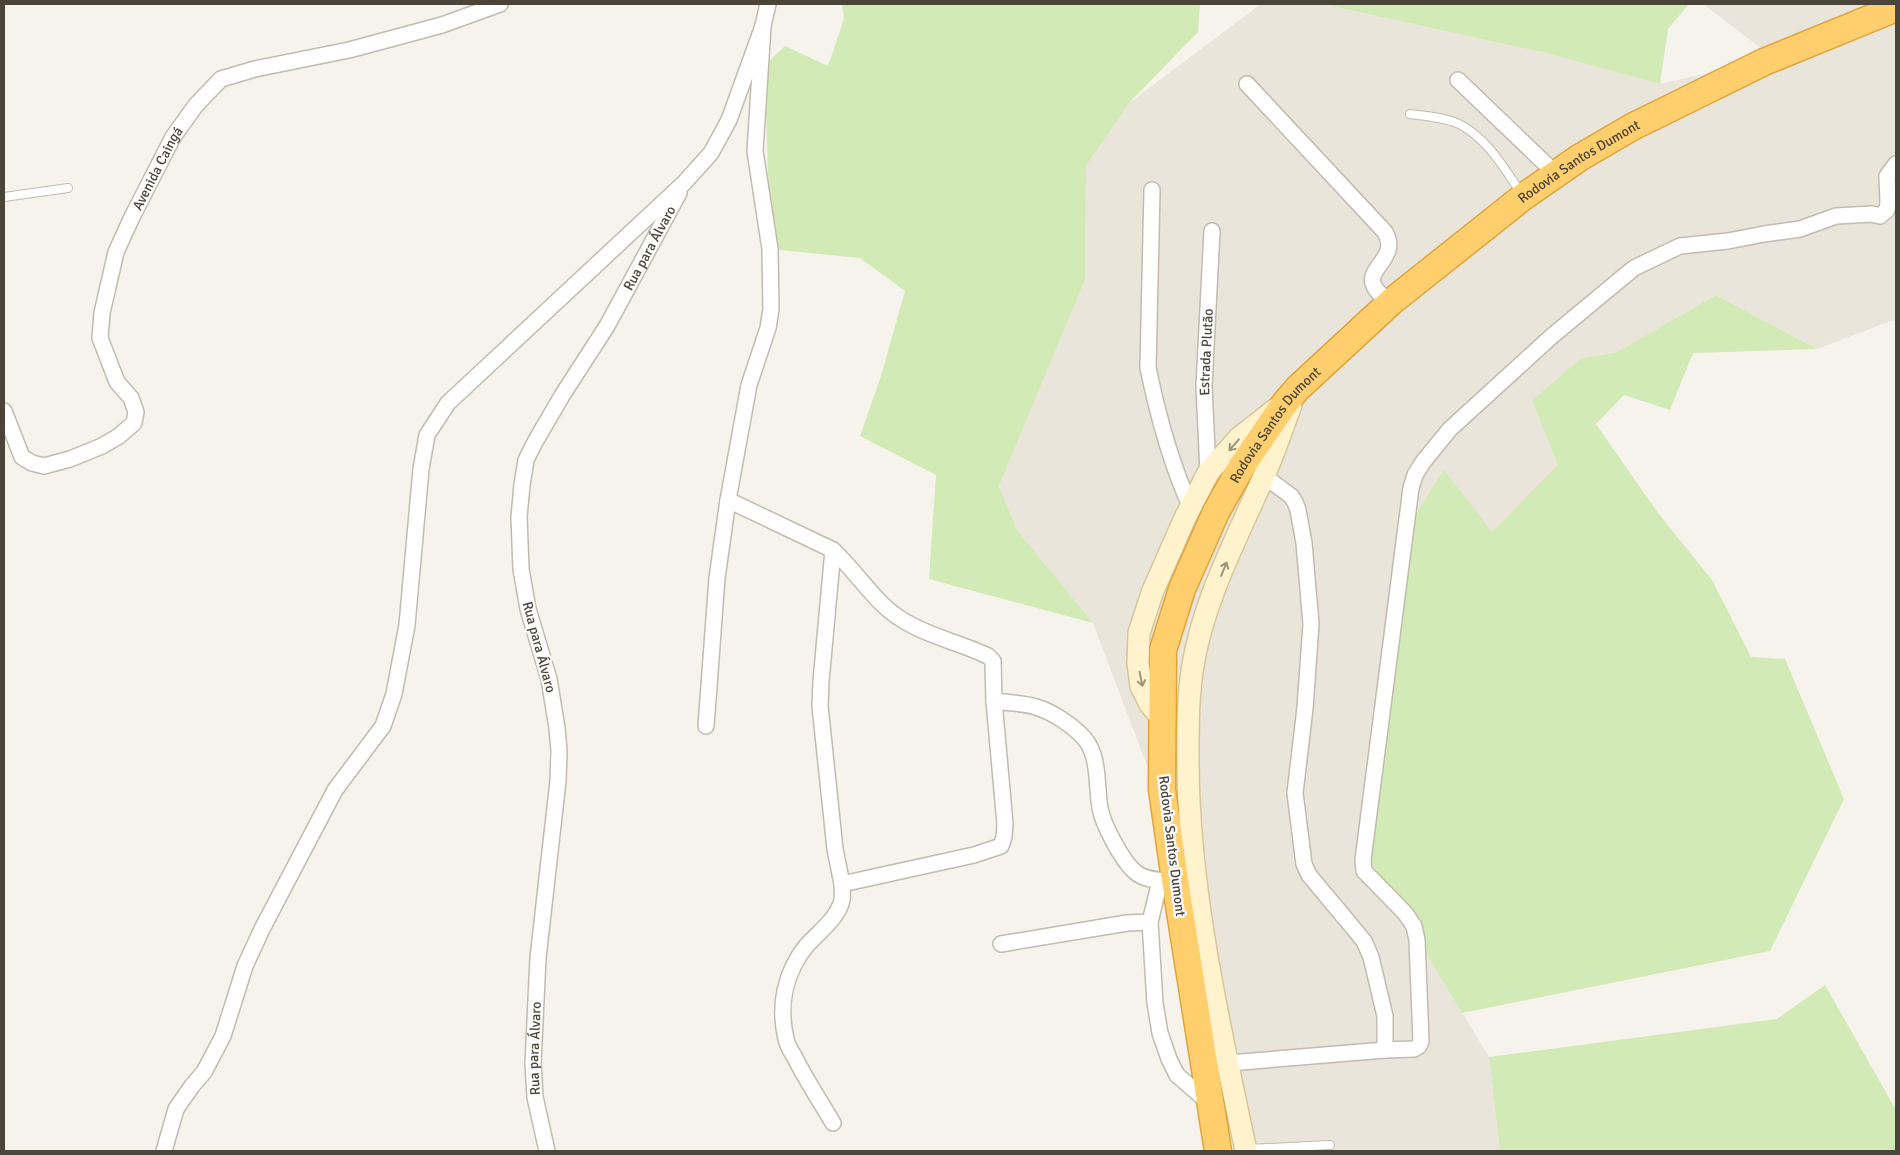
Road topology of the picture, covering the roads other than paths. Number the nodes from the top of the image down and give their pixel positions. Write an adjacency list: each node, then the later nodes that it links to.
1 (500, 4): 18 (street, Avenida Caingá)
2 (768, 4): 4 (street)
3 (1896, 8): 9 (highway, Rodovia Santos Dumont)
4 (763, 26): 10 (street); 21 (street)
5 (1458, 80): 9 (street)
6 (1247, 84): 16 (street)
7 (1410, 114): 14 (lane)
8 (1896, 164): 37 (street)
9 (1556, 174): 14 (highway, Rodovia Santos Dumont)
10 (684, 183): 42 (street); 43 (street, Rua para Álvaro)
11 (68, 188): 13 (lane)
12 (1152, 190): 22 (street)
13 (4, 197)
14 (1523, 197): 16 (highway, Rodovia Santos Dumont)
15 (1212, 231): 19 (street, Estrada Plutão)
16 (1391, 302): 17 (highway, Rodovia Santos Dumont)
17 (1292, 395): 19 (street, one-way to 19); 20 (street); 24 (highway, Rodovia Santos Dumont)
18 (4, 411)
19 (1208, 473): 22 (street)
20 (1264, 476): 26 (street, one-way to 20); 37 (street)
21 (728, 500): 23 (street); 32 (street)
22 (1190, 508): 25 (street)
23 (833, 550): 30 (street); 34 (street)
24 (1182, 589): 25 (street); 26 (street); 29 (highway, Rodovia Santos Dumont)
25 (1152, 592): 27 (street)
26 (1205, 614): 28 (street)
27 (1139, 633): 29 (street); 31 (street, one-way to 31)
28 (1197, 648): 29 (street); 38 (street)
29 (1162, 650): 31 (highway, Rodovia Santos Dumont)
30 (994, 701): 33 (street); 34 (street)
31 (1163, 720): 33 (highway, Rodovia Santos Dumont)
32 (706, 726)
33 (1167, 881): 35 (street); 44 (highway, Rodovia Santos Dumont)
34 (842, 884): 39 (street)
35 (1150, 922): 36 (street); 44 (street)
36 (1001, 944)
37 (1385, 1050): 38 (street)
38 (1229, 1063): 41 (street)
39 (833, 1123)
40 (1330, 1144): 41 (lane)
41 (1246, 1150)
42 (164, 1151)
43 (546, 1151)
44 (1218, 1151)

